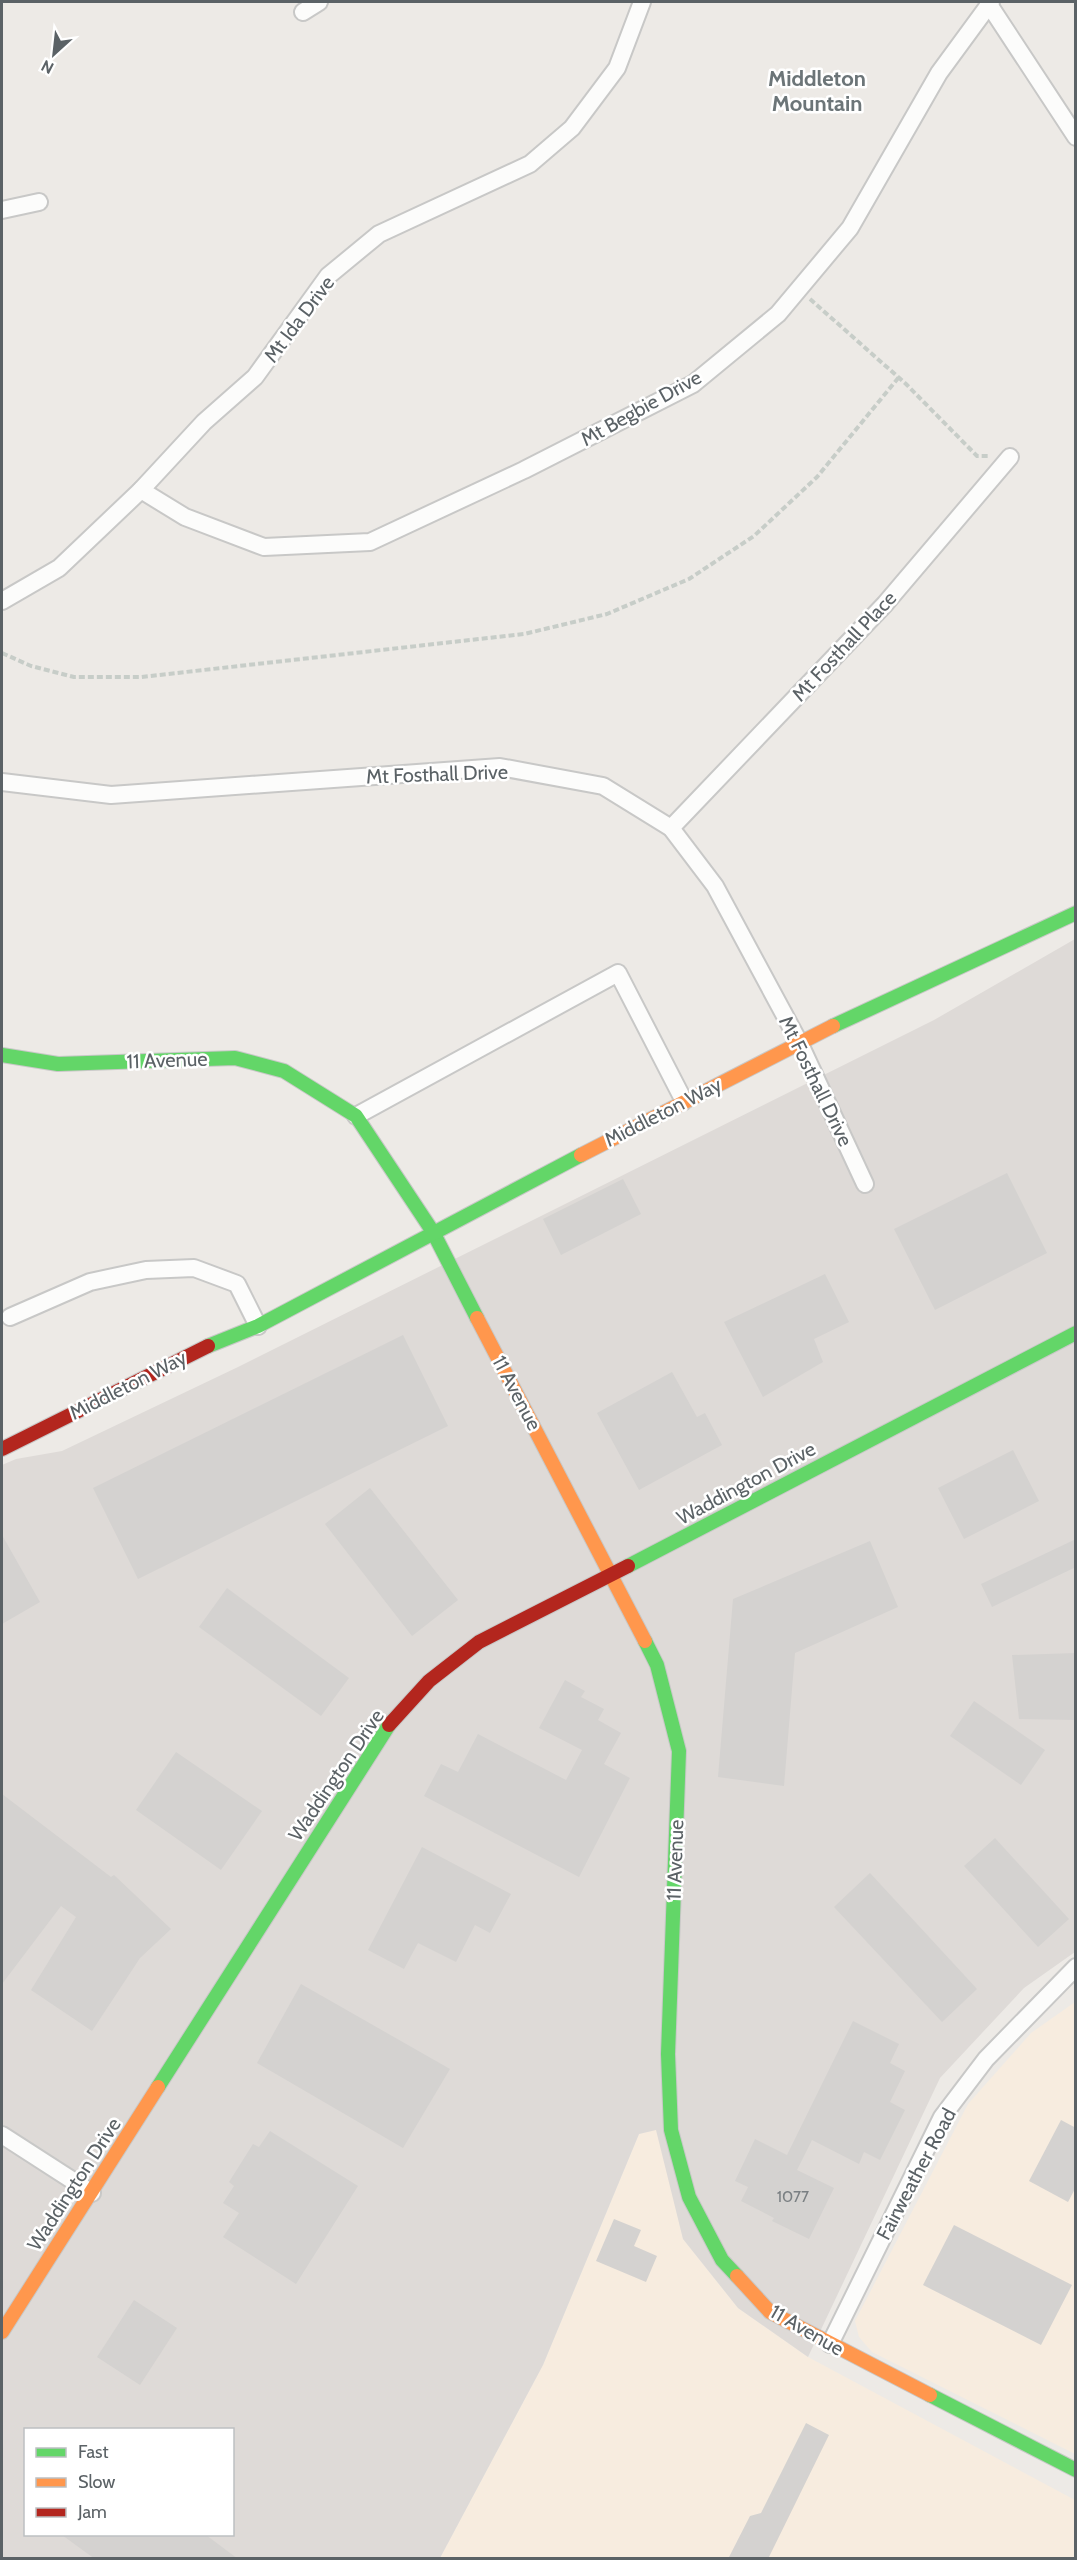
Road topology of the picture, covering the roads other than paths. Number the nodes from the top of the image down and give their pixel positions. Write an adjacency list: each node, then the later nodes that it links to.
1 (319, 2): 4 (street)
2 (642, 2): 9 (street, Mt Ida Drive)
3 (989, 2): 5 (street); 9 (street, Mt Begbie Drive)
4 (303, 12)
5 (1076, 137)
6 (39, 202): 7 (street)
7 (2, 210)
8 (1011, 458): 12 (street, Mt Fosthall Place)
9 (141, 490): 10 (street, Mt Ida Drive)
10 (2, 601)
11 (2, 782): 12 (street, Mt Fosthall Drive)
12 (671, 828): 14 (street, Mt Fosthall Drive)
13 (1076, 913): 14 (street, Middleton Way)
14 (799, 1042): 16 (street, Middleton Way); 18 (street, Mt Fosthall Drive)
15 (2, 1055): 17 (street, 11 Avenue)
16 (684, 1101): 17 (street); 19 (street, Middleton Way)
17 (356, 1116): 19 (street, 11 Avenue)
18 (865, 1184)
19 (433, 1232): 21 (street, Middleton Way); 24 (street, 11 Avenue)
20 (10, 1317): 21 (street)
21 (258, 1326): 23 (street, Middleton Way)
22 (1076, 1333): 24 (street, Waddington Drive)
23 (2, 1449)
24 (612, 1575): 27 (street, Waddington Drive); 29 (street, 11 Avenue)
25 (1076, 1967): 29 (street, Fairweather Road)
26 (2, 2135): 27 (street)
27 (92, 2193): 28 (street, Waddington Drive)
28 (2, 2332)
29 (830, 2344): 30 (street, 11 Avenue)
30 (1076, 2470)

